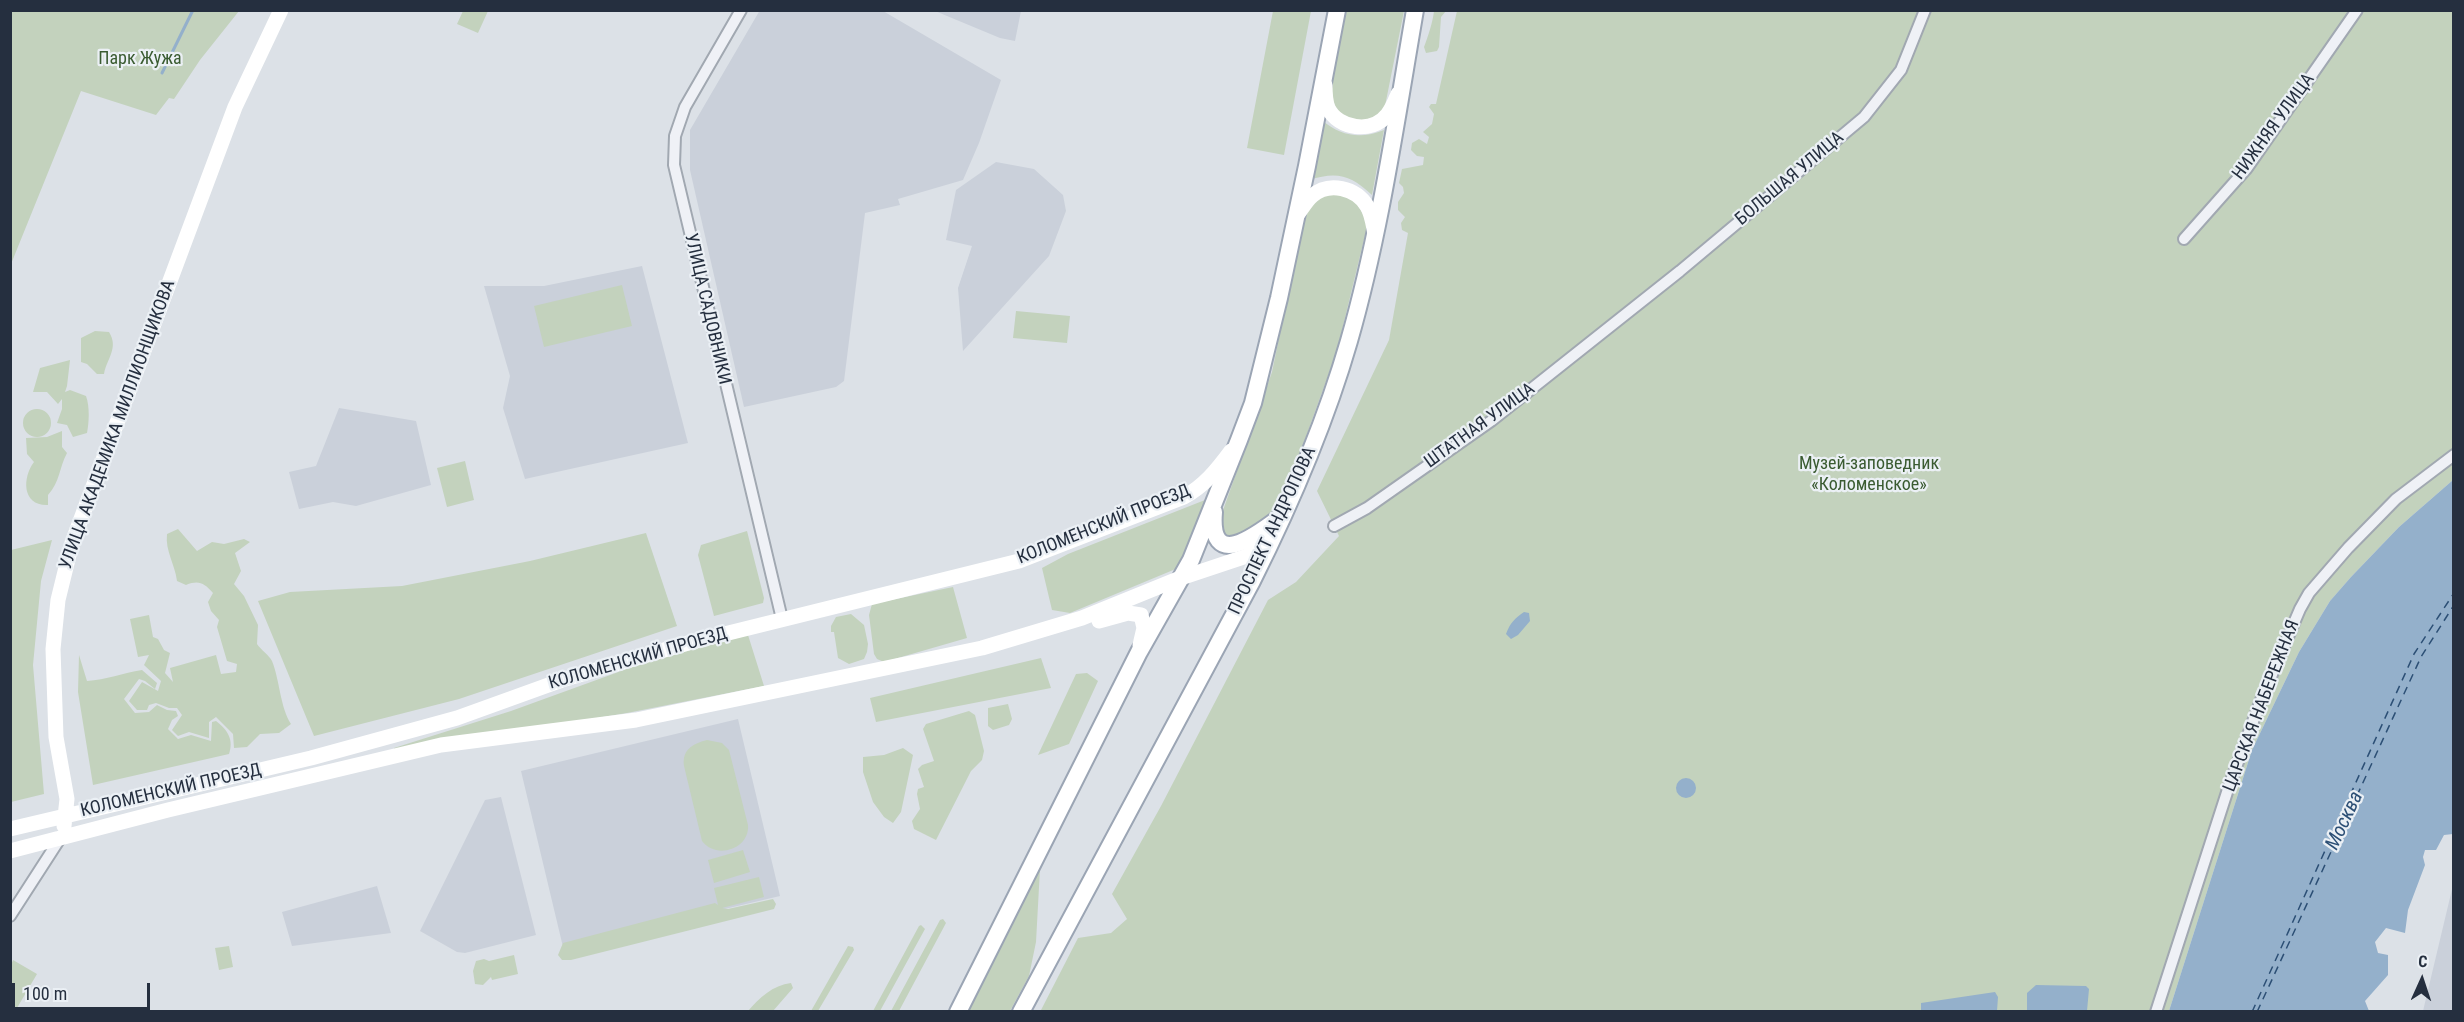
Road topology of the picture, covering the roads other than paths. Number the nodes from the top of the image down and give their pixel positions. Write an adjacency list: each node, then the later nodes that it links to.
1 (281, 10): 25 (main road, УЛИЦА АКАДЕМИКА МИЛЛИОНЩИКОВА)
2 (741, 10): 20 (street, УЛИЦА САДОВНИКИ)
3 (1336, 10): 7 (main road)
4 (1415, 10): 8 (main road, ПРОСПЕКТ АНДРОПОВА)
5 (1924, 10): 12 (street, БОЛЬШАЯ УЛИЦА)
6 (2357, 10): 11 (street, НИЖНЯЯ УЛИЦА)
7 (1325, 76): 8 (main road); 9 (main road)
8 (1403, 82): 10 (main road, ПРОСПЕКТ АНДРОПОВА)
9 (1295, 218): 10 (main road); 13 (main road)
10 (1375, 234): 16 (main road, ПРОСПЕКТ АНДРОПОВА)
11 (2184, 239)
12 (1620, 318): 17 (street, ШТАТНАЯ УЛИЦА)
13 (1239, 440): 15 (main road); 20 (main road, КОЛОМЕНСКИЙ ПРОЕЗД)
14 (2454, 455): 32 (street, ЦАРСКАЯ НАБЕРЕЖНАЯ)
15 (1215, 502): 16 (main road); 19 (main road)
16 (1285, 514): 18 (main road, ПРОСПЕКТ АНДРОПОВА)
17 (1334, 526)
18 (1272, 539): 19 (main road, КОЛОМЕНСКИЙ ПРОЕЗД); 31 (main road, ПРОСПЕКТ АНДРОПОВА)
19 (1178, 579): 21 (main road, КОЛОМЕНСКИЙ ПРОЕЗД); 22 (main road)
20 (782, 619): 23 (main road, КОЛОМЕНСКИЙ ПРОЕЗД)
21 (1064, 625): 22 (main road); 24 (main road, КОЛОМЕНСКИЙ ПРОЕЗД)
22 (1139, 652): 30 (main road)
23 (388, 737): 24 (street); 25 (main road, КОЛОМЕНСКИЙ ПРОЕЗД)
24 (393, 756): 27 (main road, КОЛОМЕНСКИЙ ПРОЕЗД)
25 (66, 816): 26 (main road, КОЛОМЕНСКИЙ ПРОЕЗД); 27 (main road, УЛИЦА АКАДЕМИКА МИЛЛИОНЩИКОВА)
26 (10, 829)
27 (61, 837): 28 (main road, КОЛОМЕНСКИЙ ПРОЕЗД); 29 (street, УЛИЦА АКАДЕМИКА МИЛЛИОНЩИКОВА)
28 (10, 851)
29 (10, 916)
30 (958, 1011)
31 (1021, 1011)
32 (2156, 1011)

